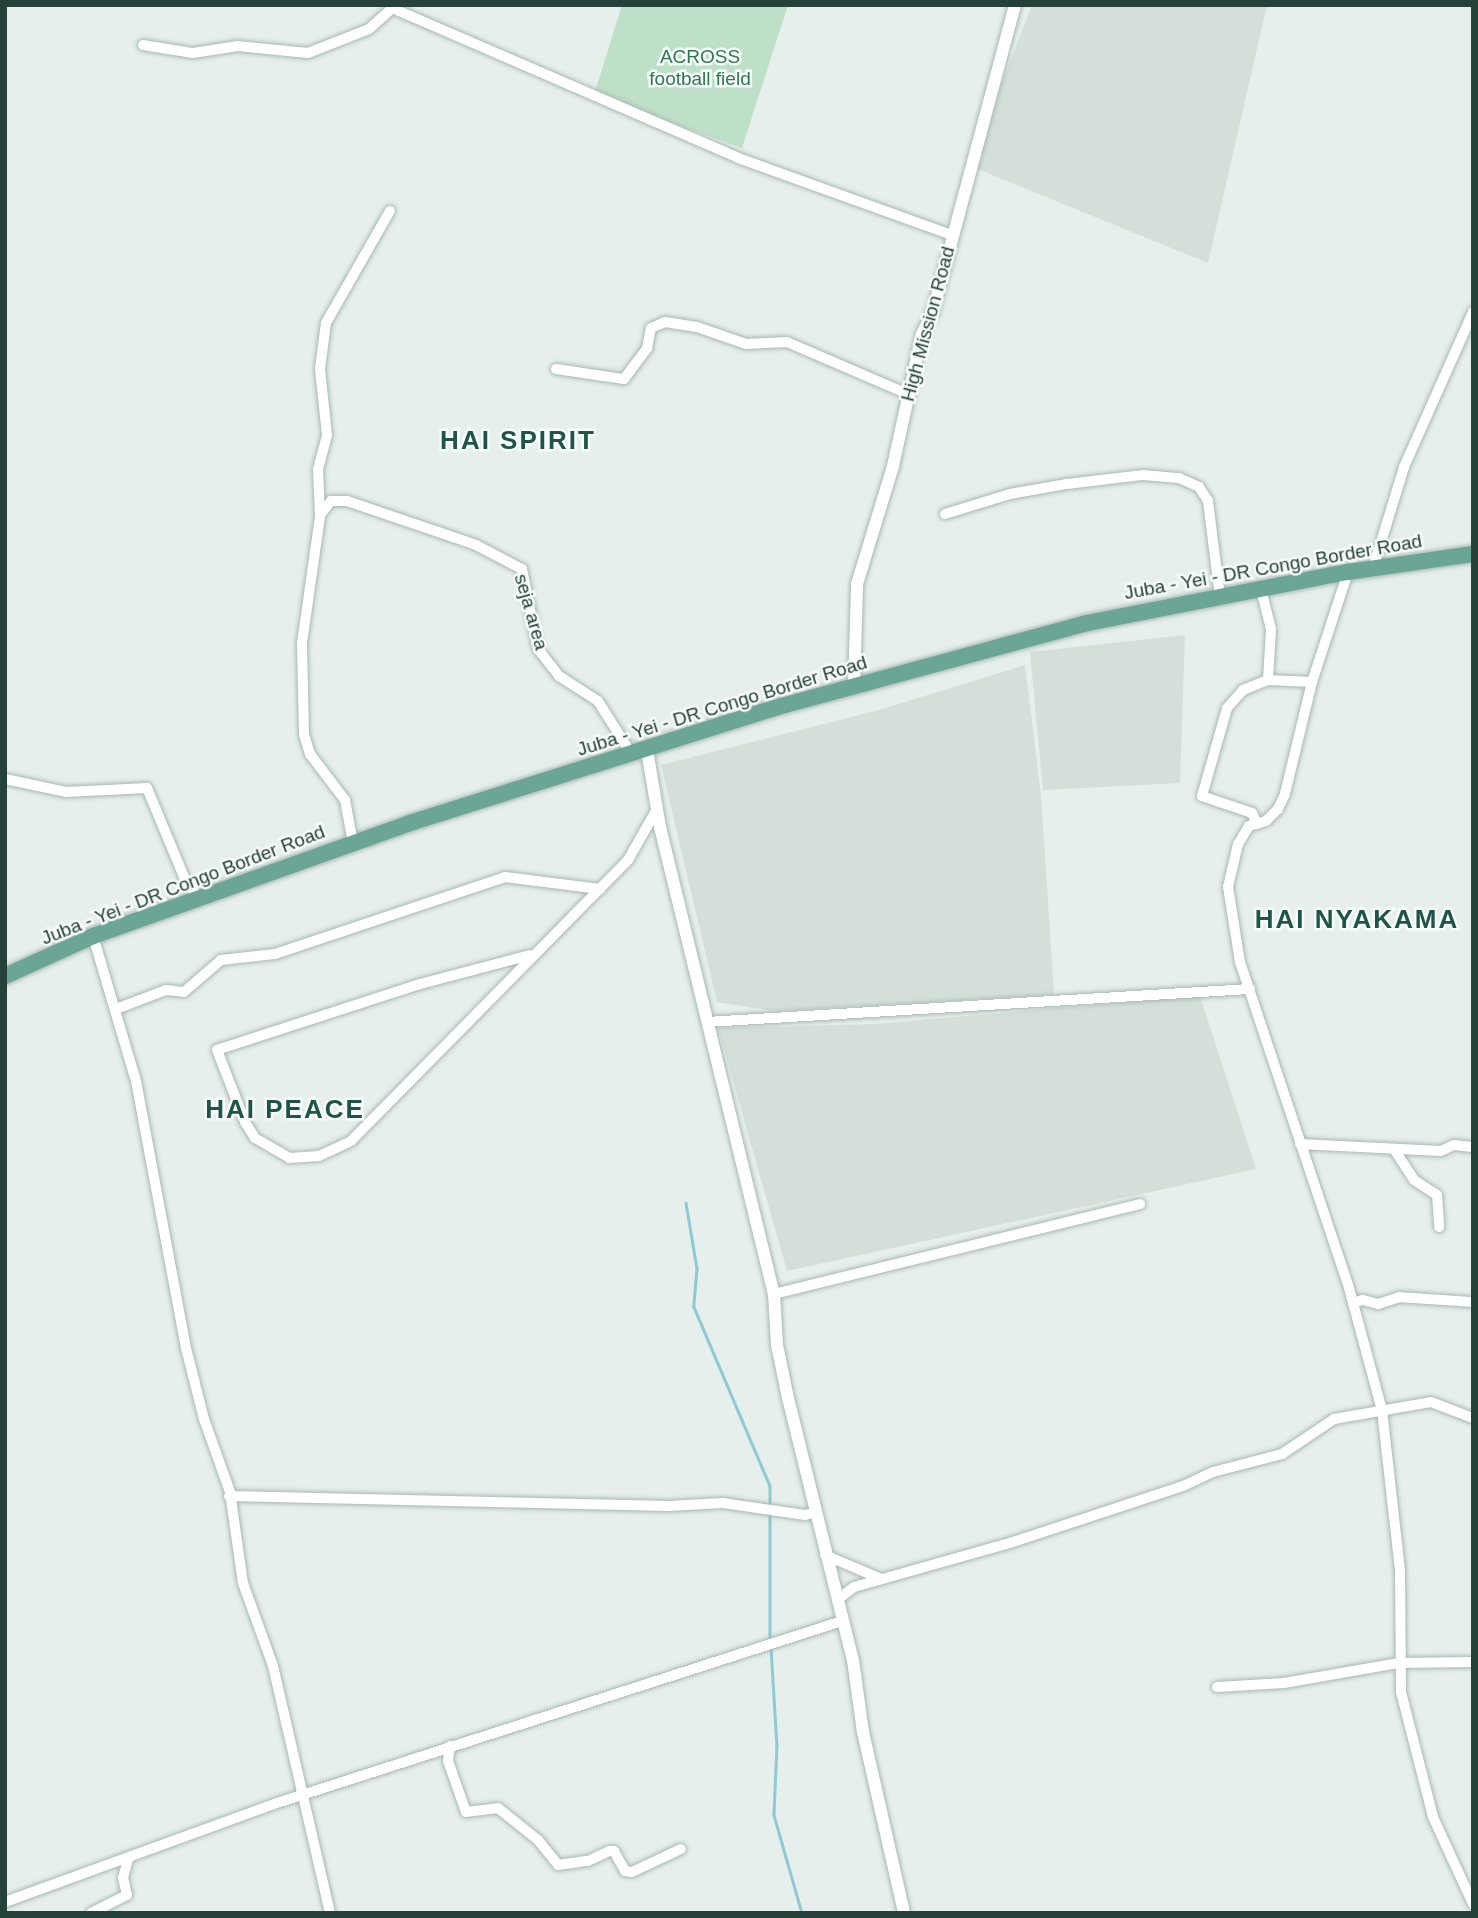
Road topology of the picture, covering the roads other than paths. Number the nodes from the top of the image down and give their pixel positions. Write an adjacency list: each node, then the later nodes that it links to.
1 (1015, 5): 4 (street, High Mission Road)
2 (143, 46): 4 (street)
3 (390, 211): 9 (street)
4 (951, 235): 7 (street, High Mission Road)
5 (1473, 312): 11 (street)
6 (556, 369): 7 (street)
7 (910, 395): 17 (street, High Mission Road)
8 (945, 514): 14 (street)
9 (320, 516): 18 (street, seja area); 22 (street)
10 (1473, 554): 11 (main road, Juba - Yei - DR Congo Border Road)
11 (1373, 568): 12 (main road, Juba - Yei - DR Congo Border Road)
12 (1348, 572): 13 (main road, Juba - Yei - DR Congo Border Road); 16 (street)
13 (1261, 589): 14 (main road, Juba - Yei - DR Congo Border Road); 15 (street)
14 (1220, 598): 17 (main road, Juba - Yei - DR Congo Border Road)
15 (1268, 680): 16 (street); 21 (street)
16 (1312, 682): 21 (street)
17 (855, 688): 18 (main road, Juba - Yei - DR Congo Border Road)
18 (639, 752): 20 (street); 22 (main road, Juba - Yei - DR Congo Border Road)
19 (5, 779): 24 (street)
20 (657, 809): 23 (street); 30 (street)
21 (1257, 824): 28 (street)
22 (353, 843): 24 (main road, Juba - Yei - DR Congo Border Road)
23 (600, 889): 26 (street); 29 (street)
24 (199, 899): 25 (main road, Juba - Yei - DR Congo Border Road)
25 (93, 936): 27 (main road, Juba - Yei - DR Congo Border Road); 29 (street)
26 (530, 955): 26 (street)
27 (5, 976)
28 (1250, 989): 30 (street); 31 (street)
29 (116, 1009): 41 (street)
30 (706, 1022): 36 (street)
31 (1300, 1144): 33 (street); 38 (street)
32 (1473, 1147): 33 (street)
33 (1394, 1149): 35 (street)
34 (1140, 1204): 36 (street)
35 (1439, 1227)
36 (774, 1294): 42 (street)
37 (1473, 1302): 38 (street)
38 (1353, 1303): 39 (street)
39 (1382, 1410): 40 (street); 44 (street); 48 (street)
40 (1473, 1418)
41 (229, 1496): 42 (street); 51 (street)
42 (816, 1512): 43 (street)
43 (825, 1555): 44 (street); 45 (street)
44 (884, 1579): 45 (street)
45 (837, 1600): 46 (street)
46 (842, 1621): 50 (street); 58 (street)
47 (1473, 1662): 48 (street)
48 (1399, 1663): 49 (street); 55 (street)
49 (1217, 1687)
50 (450, 1746): 51 (street); 52 (street)
51 (304, 1797): 53 (street); 57 (street)
52 (681, 1849)
53 (128, 1859): 54 (street); 56 (street)
54 (5, 1902)
55 (1473, 1904)
56 (91, 1913)
57 (330, 1913)
58 (904, 1913)

